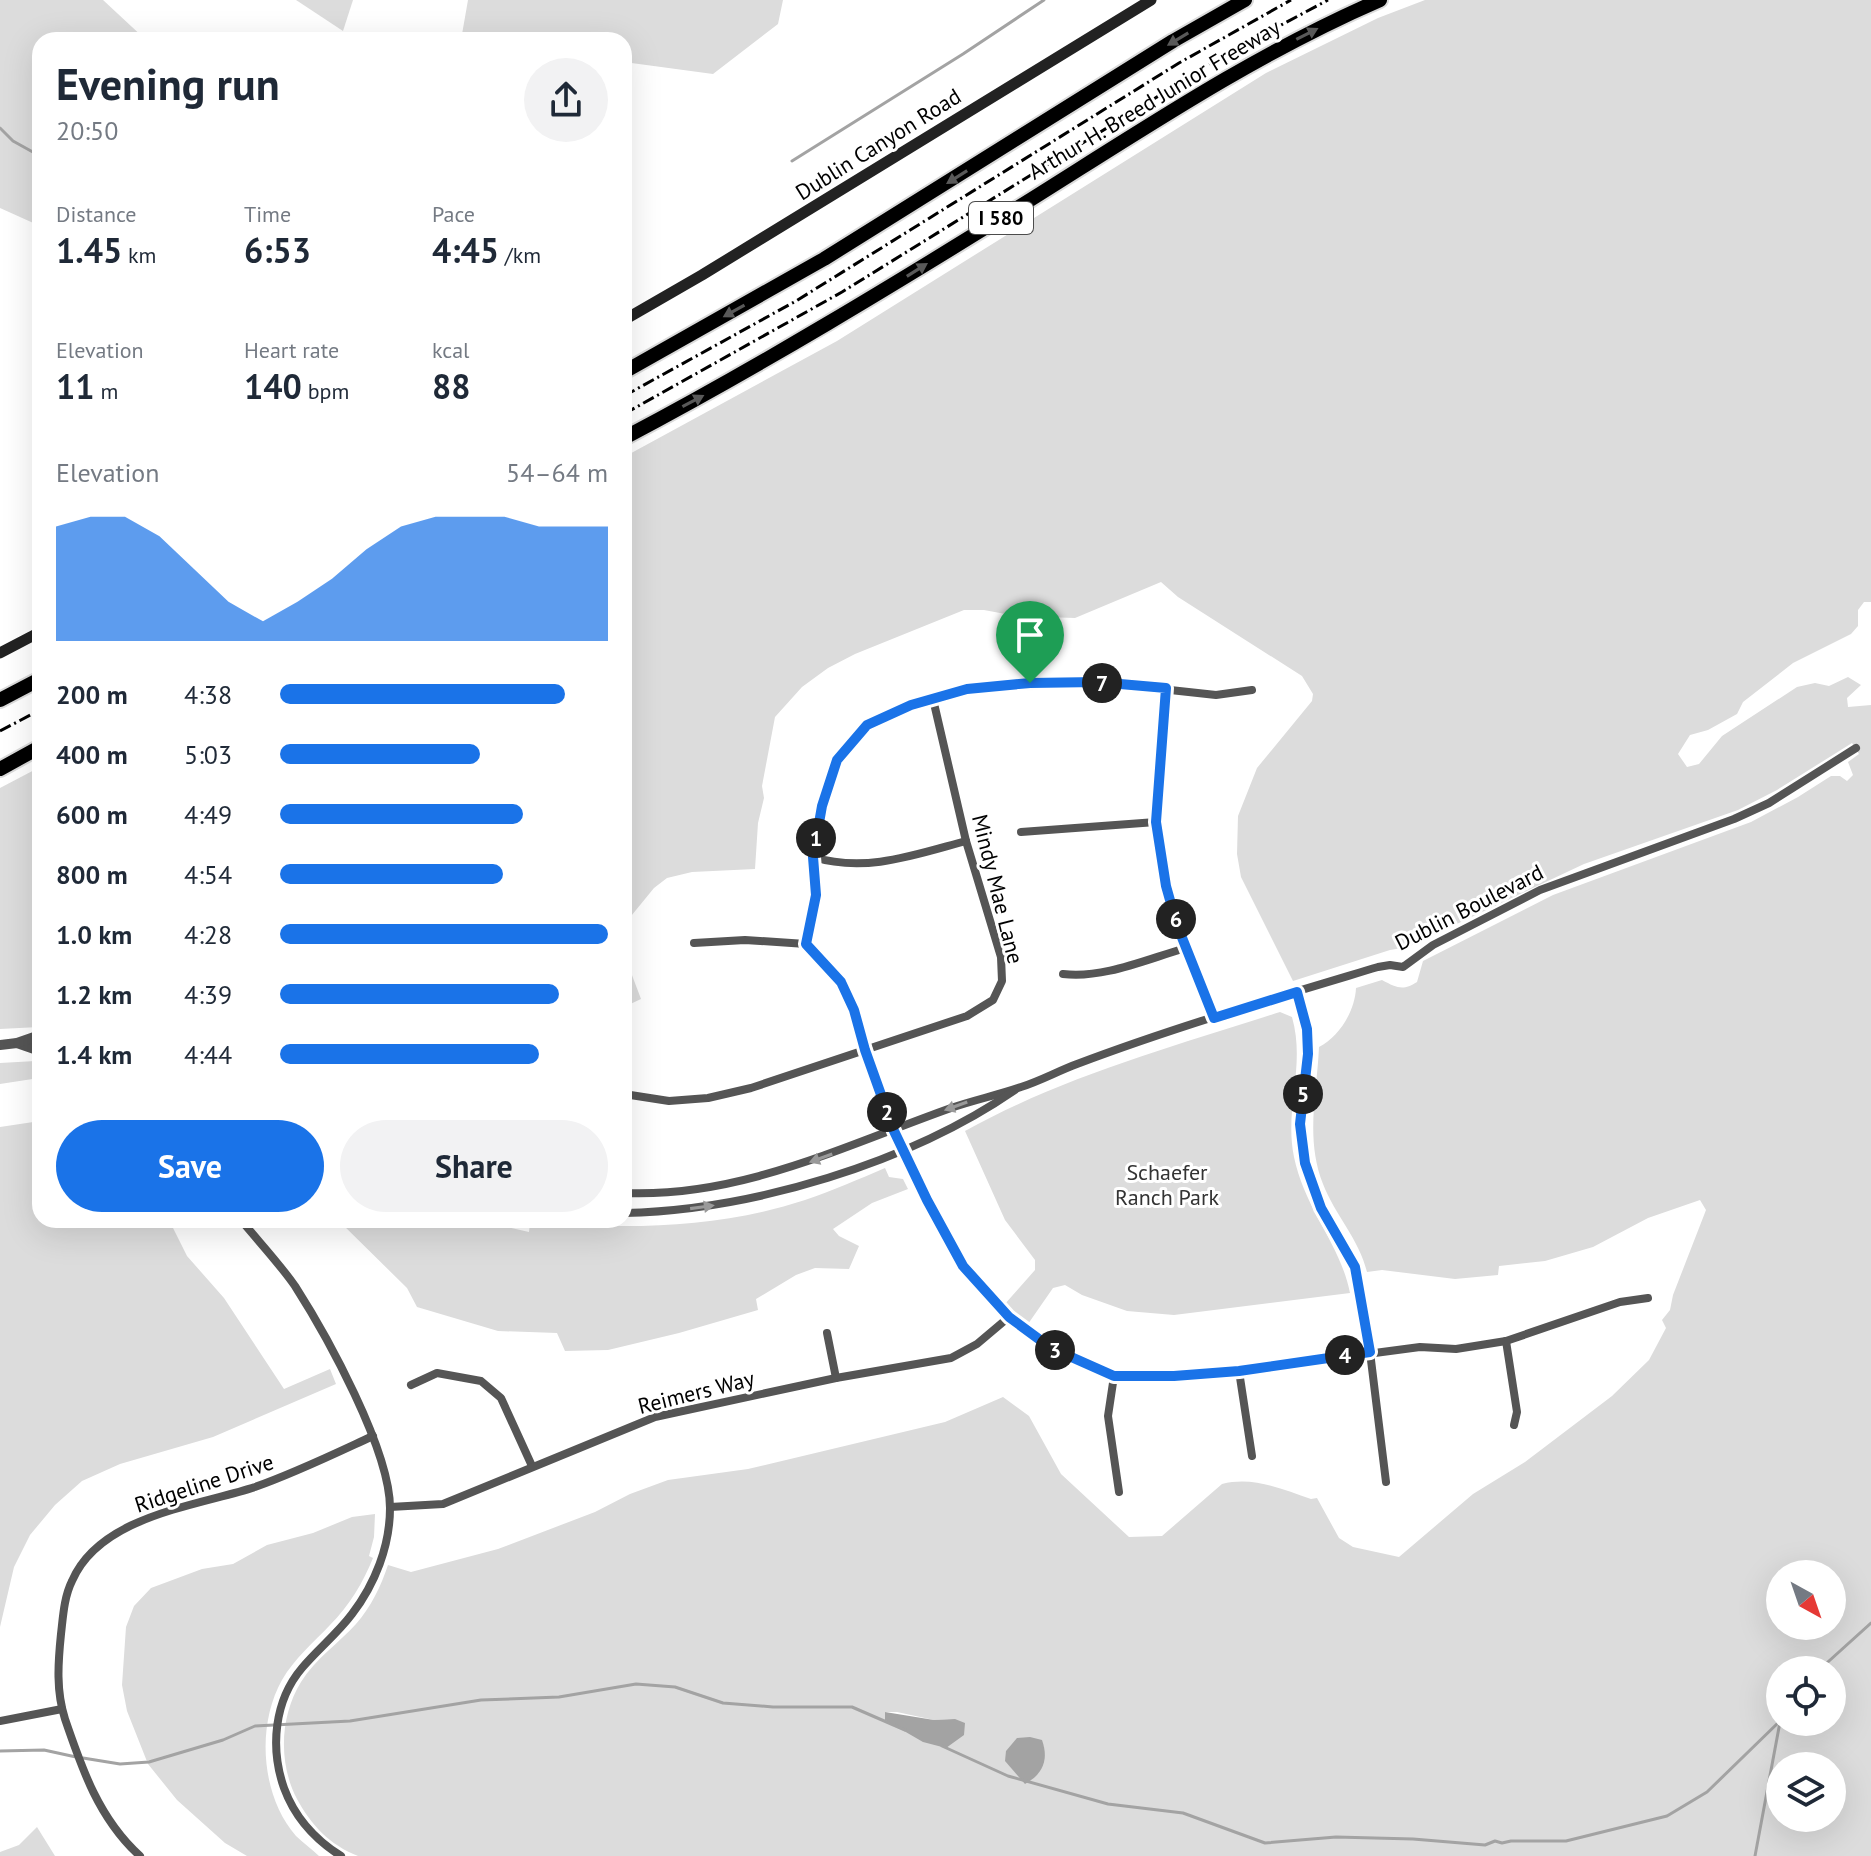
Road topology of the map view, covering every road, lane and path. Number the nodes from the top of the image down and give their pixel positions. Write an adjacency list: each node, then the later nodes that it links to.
1 (1151, 0): 4 (main road, Dublin Canyon Road)
2 (1245, 0): 5 (highway, Arthur H. Breed Junior Freeway / I 580, one-way to 5)
3 (1380, 0): 6 (highway, Arthur H. Breed Junior Freeway / I 580, one-way to 3)
4 (632, 315)
5 (632, 367)
6 (632, 433)
7 (32, 636): 8 (main road)
8 (0, 653)
9 (32, 683): 13 (highway)
10 (1166, 688): 11 (street); 12 (street); 17 (street)
11 (1252, 690)
12 (933, 699): 19 (street, Mindy Mae Lane); 20 (street)
13 (0, 700)
14 (1856, 748): 25 (street, Dublin Boulevard)
15 (32, 751): 16 (highway)
16 (0, 769)
17 (1156, 822): 18 (street); 23 (street)
18 (1021, 832)
19 (966, 841): 20 (street); 31 (street, Mindy Mae Lane)
20 (813, 857): 22 (street)
21 (694, 943): 22 (street)
22 (806, 944): 31 (street)
23 (1186, 948): 24 (street); 26 (street)
24 (1063, 974)
25 (1297, 992): 26 (street, Dublin Boulevard); 43 (street)
26 (1214, 1018): 32 (street, Dublin Boulevard)
27 (32, 1038): 28 (street)
28 (17, 1043): 29 (street); 30 (street)
29 (0, 1045)
30 (32, 1048)
31 (865, 1050): 33 (street); 34 (street)
32 (1020, 1087): 34 (street, Dublin Boulevard, one-way to 34); 35 (street, Dublin Boulevard)
33 (632, 1095)
34 (894, 1131): 35 (street); 36 (street, Dublin Boulevard, one-way to 36)
35 (903, 1150): 37 (street, Dublin Boulevard, one-way to 35); 40 (street)
36 (632, 1193)
37 (632, 1212)
38 (248, 1228): 49 (street)
39 (1648, 1298): 42 (street)
40 (1009, 1317): 45 (street); 46 (street, Reimers Way)
41 (827, 1333): 46 (street)
42 (1506, 1341): 43 (street); 48 (street)
43 (1370, 1352): 44 (street); 52 (street)
44 (1239, 1371): 45 (street); 50 (street)
45 (1114, 1376): 53 (street)
46 (836, 1378): 51 (street, Reimers Way)
47 (411, 1385): 51 (street)
48 (1514, 1425)
49 (373, 1436): 54 (street); 55 (street, Ridgeline Drive)
50 (1252, 1456)
51 (532, 1466): 54 (street, Reimers Way)
52 (1386, 1482)
53 (1119, 1492)
54 (390, 1507): 58 (street)
55 (62, 1709): 56 (street); 57 (street, Ridgeline Drive)
56 (0, 1721)
57 (140, 1856)
58 (341, 1856)

